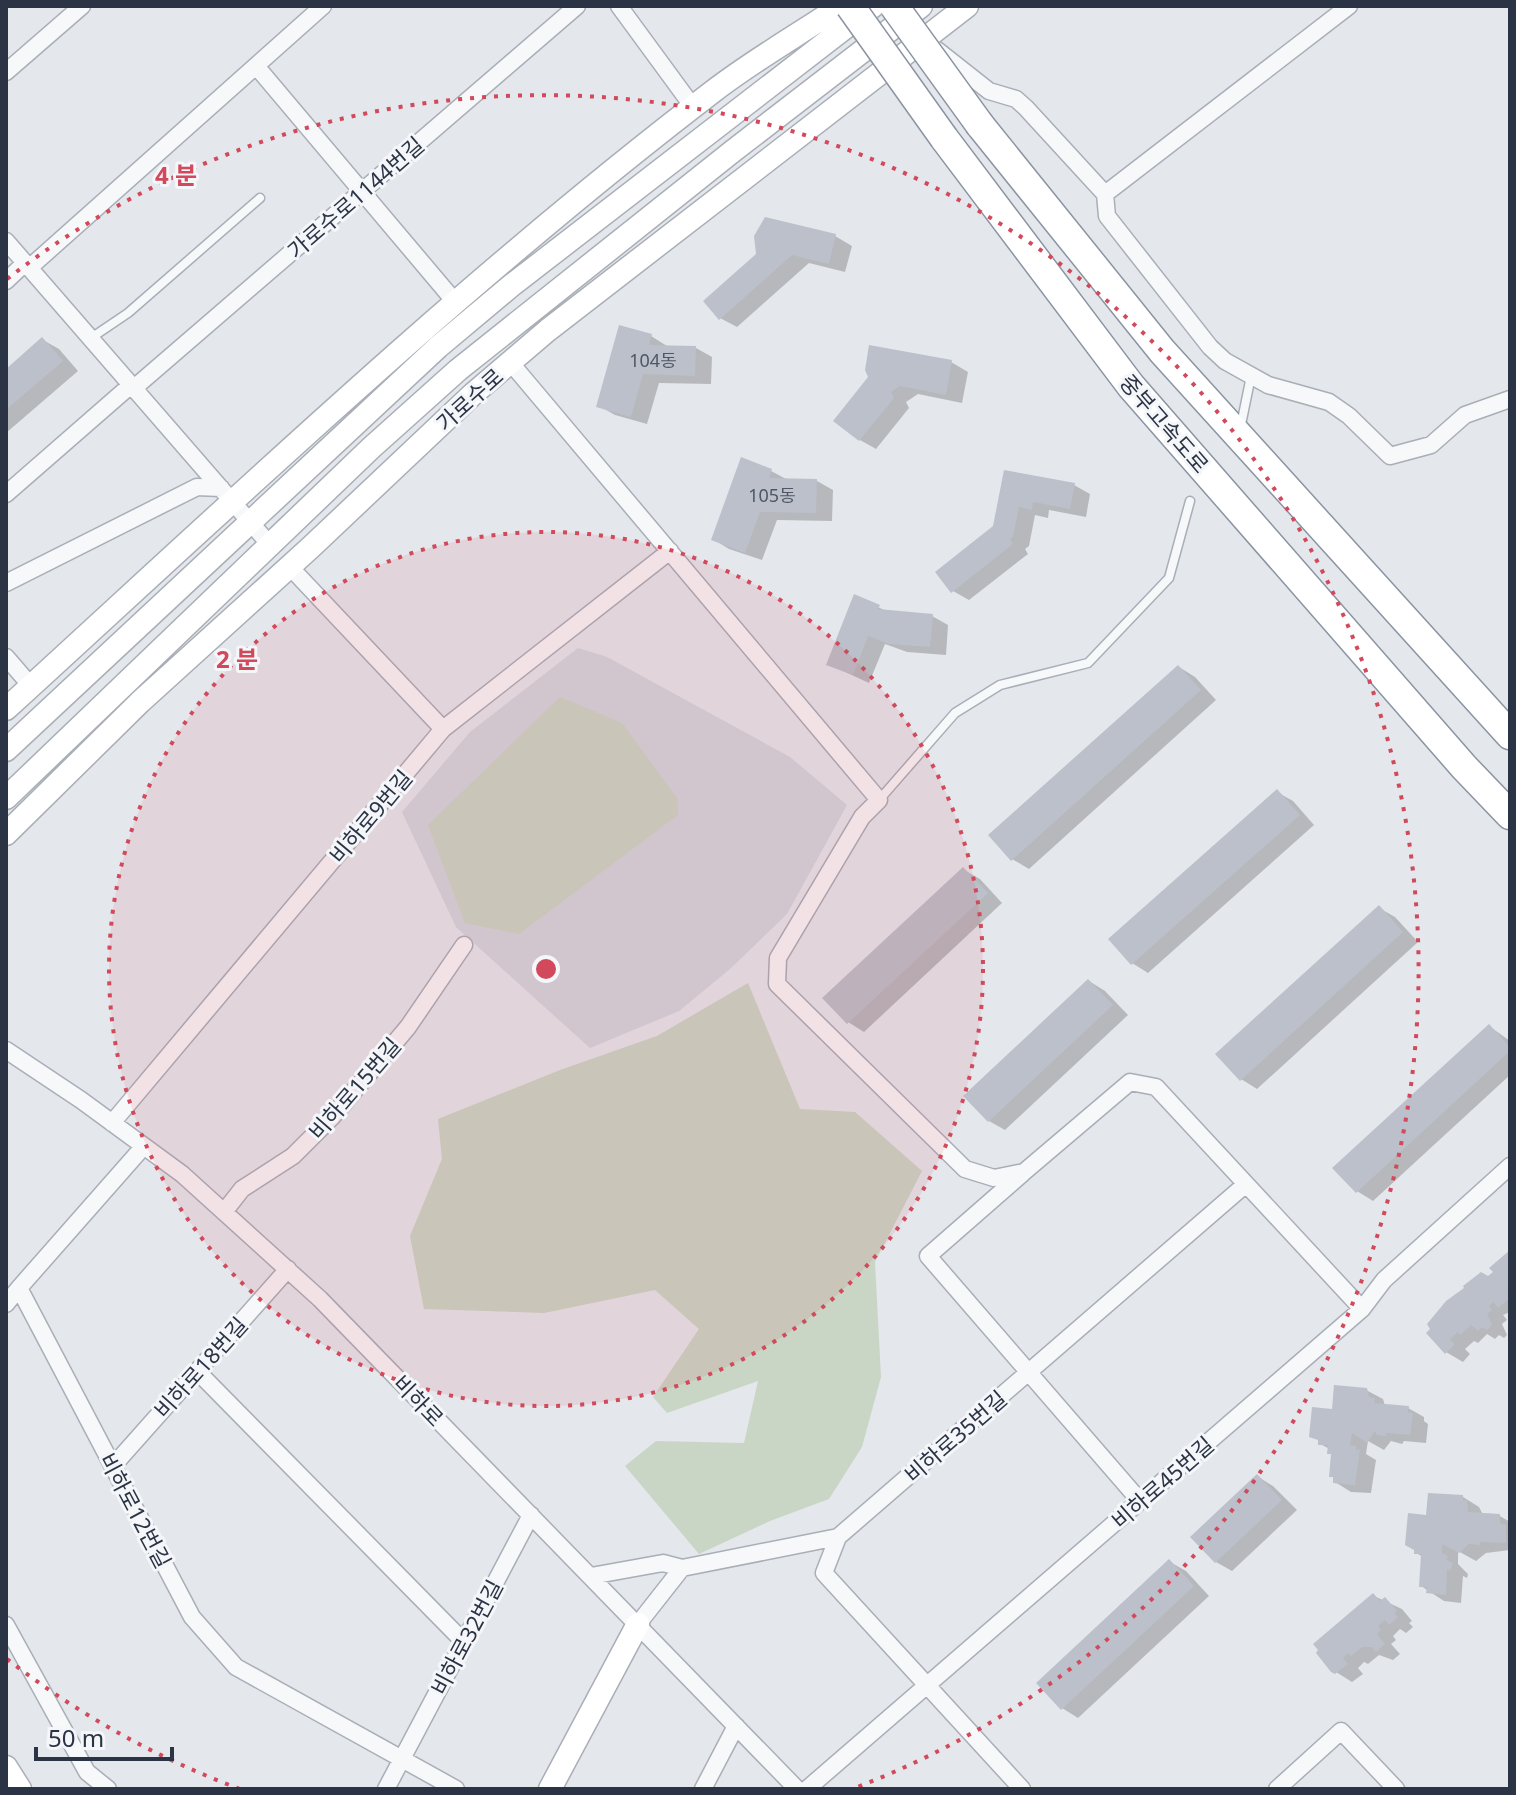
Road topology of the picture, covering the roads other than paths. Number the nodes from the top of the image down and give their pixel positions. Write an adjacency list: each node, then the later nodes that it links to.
1 (82, 6): 14 (street)
2 (323, 6): 13 (street)
3 (577, 6): 16 (street, 가로수로1144번길)
4 (619, 6): 15 (street)
5 (841, 6): 15 (main road)
6 (850, 6): 45 (highway, 중부고속도로, bridge)
7 (873, 6): 32 (main road)
8 (894, 6): 41 (highway, 중부고속도로, bridge)
9 (921, 6): 33 (main road, 가로수로)
10 (967, 6): 12 (main road, 가로수로)
11 (1349, 6): 17 (street)
12 (923, 39): 17 (street); 24 (main road, 가로수로)
13 (256, 66): 16 (street); 20 (street)
14 (6, 72)
15 (693, 107): 22 (main road)
16 (362, 191): 22 (street); 26 (street, 가로수로1144번길)
17 (1105, 194): 25 (street)
18 (260, 198): 23 (lane)
19 (6, 241): 20 (street)
20 (27, 266): 21 (street); 23 (street)
21 (6, 281)
22 (456, 303): 30 (main road)
23 (90, 338): 26 (street)
24 (510, 362): 34 (street); 35 (main road, 가로수로)
25 (1251, 376): 27 (street); 28 (lane)
26 (132, 386): 29 (street, 가로수로1144번길); 30 (street)
27 (1510, 399)
28 (1242, 420)
29 (6, 494)
30 (227, 495): 32 (street); 36 (street); 38 (main road)
31 (1190, 501): 44 (lane)
32 (250, 522): 33 (street); 42 (main road)
33 (270, 545): 43 (main road, 가로수로)
34 (670, 551): 40 (street, 비하로9번길); 44 (street)
35 (290, 567): 40 (street); 46 (main road, 가로수로)
36 (6, 583)
37 (6, 657): 38 (street)
38 (31, 686): 39 (main road)
39 (6, 709)
40 (443, 729): 49 (street, 비하로9번길)
41 (1510, 735)
42 (6, 750)
43 (6, 798)
44 (879, 800): 52 (street)
45 (1510, 815)
46 (6, 834)
47 (464, 945): 54 (street, 비하로15번길)
48 (6, 1050): 49 (street, 비하로)
49 (112, 1123): 50 (street, 비하로)
50 (144, 1146): 54 (street, 비하로); 56 (street)
51 (1510, 1166): 58 (street, 비하로45번길)
52 (1024, 1172): 53 (street); 60 (street)
53 (1246, 1184): 58 (street); 60 (street, 비하로35번길)
54 (224, 1212): 55 (street, 비하로)
55 (288, 1269): 59 (street, 비하로18번길); 63 (street, 비하로)
56 (19, 1288): 57 (street); 61 (street, 비하로12번길)
57 (6, 1304)
58 (1362, 1309): 62 (street, 비하로45번길)
59 (197, 1371): 61 (street, 비하로18번길); 69 (street)
60 (1029, 1372): 62 (street); 64 (street, 비하로35번길)
61 (113, 1466): 72 (street, 비하로12번길)
62 (1140, 1501): 70 (street, 비하로45번길)
63 (531, 1515): 66 (street, 비하로); 69 (street, 비하로32번길)
64 (838, 1537): 65 (street, 비하로35번길); 70 (street)
65 (682, 1568): 66 (street, 비하로35번길); 67 (street)
66 (591, 1576): 67 (street, 비하로)
67 (638, 1624): 71 (street, 비하로); 78 (main road)
68 (6, 1625): 75 (street)
69 (464, 1642): 72 (street, 비하로32번길)
70 (928, 1685): 81 (street, 비하로45번길); 82 (street)
71 (736, 1726): 79 (street); 80 (street, 비하로)
72 (402, 1759): 76 (street, 비하로32번길); 77 (street, 비하로12번길)
73 (6, 1767): 74 (main road)
74 (20, 1789)
75 (108, 1789)
76 (386, 1789)
77 (456, 1789)
78 (550, 1789)
79 (703, 1789)
80 (797, 1789)
81 (807, 1789)
82 (1022, 1789)
83 (1277, 1789): 84 (street)
84 (1396, 1789)

